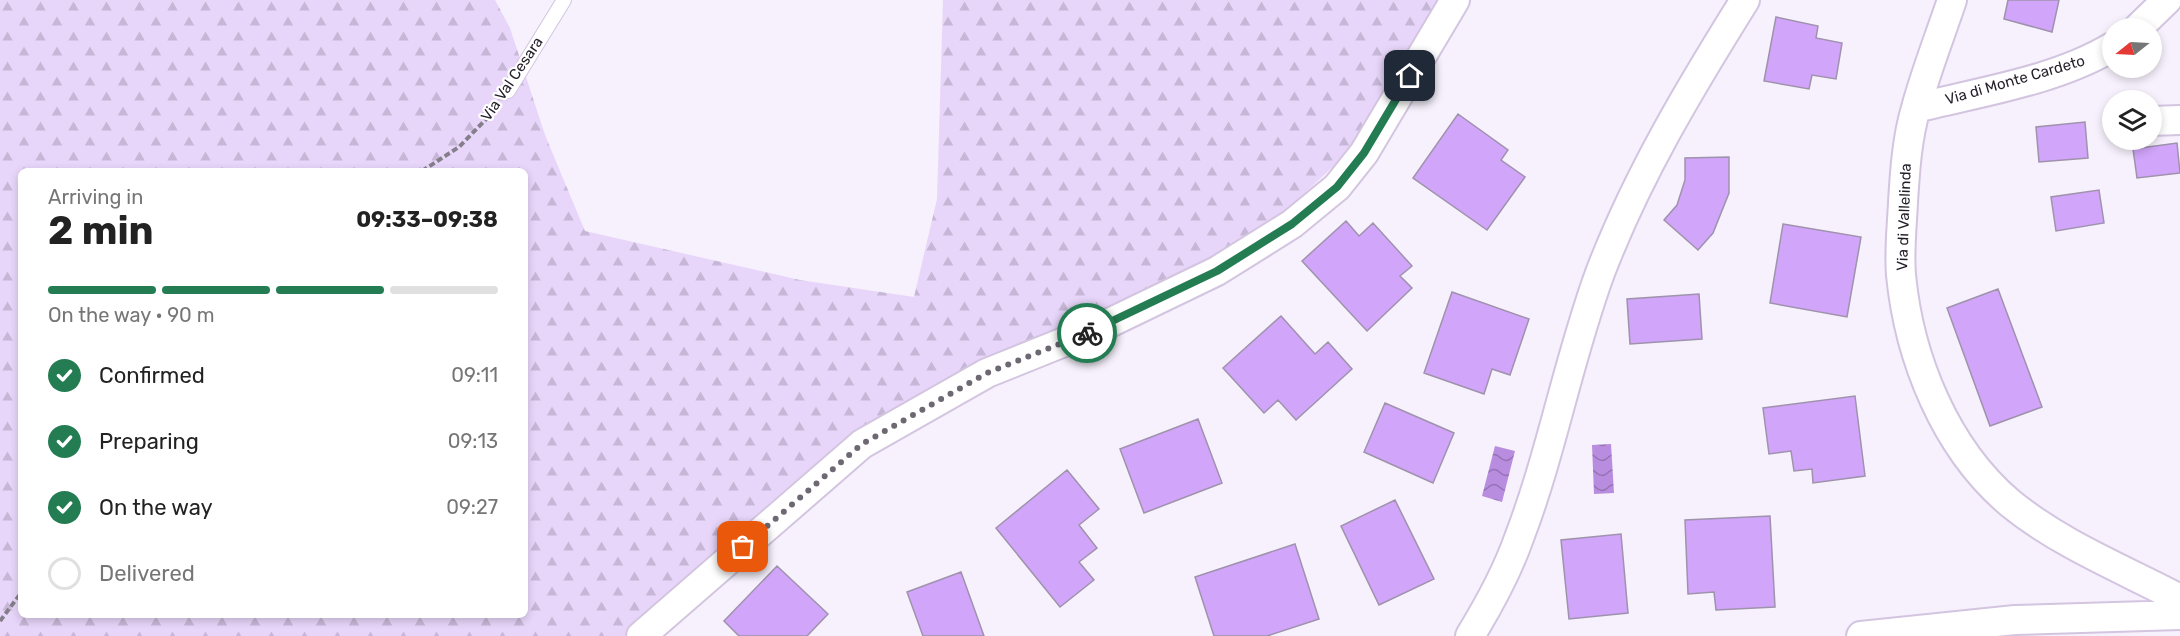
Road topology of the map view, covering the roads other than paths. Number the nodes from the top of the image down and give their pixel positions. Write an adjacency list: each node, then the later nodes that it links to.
1 (564, 0): 8 (lane, Via Val Cesara)
2 (1455, 0): 14 (street)
3 (1745, 0): 15 (street)
4 (1952, 0): 9 (street, Via di Vallelinda)
5 (2167, 0): 6 (street)
6 (2149, 18)
7 (2102, 52): 9 (street, Via di Monte Cardeto)
8 (508, 91)
9 (1916, 108): 12 (street, Via di Vallelinda)
10 (2180, 120): 11 (street)
11 (2162, 121)
12 (2180, 599)
13 (2180, 615): 16 (street)
14 (641, 636)
15 (1470, 636)
16 (1861, 636)

